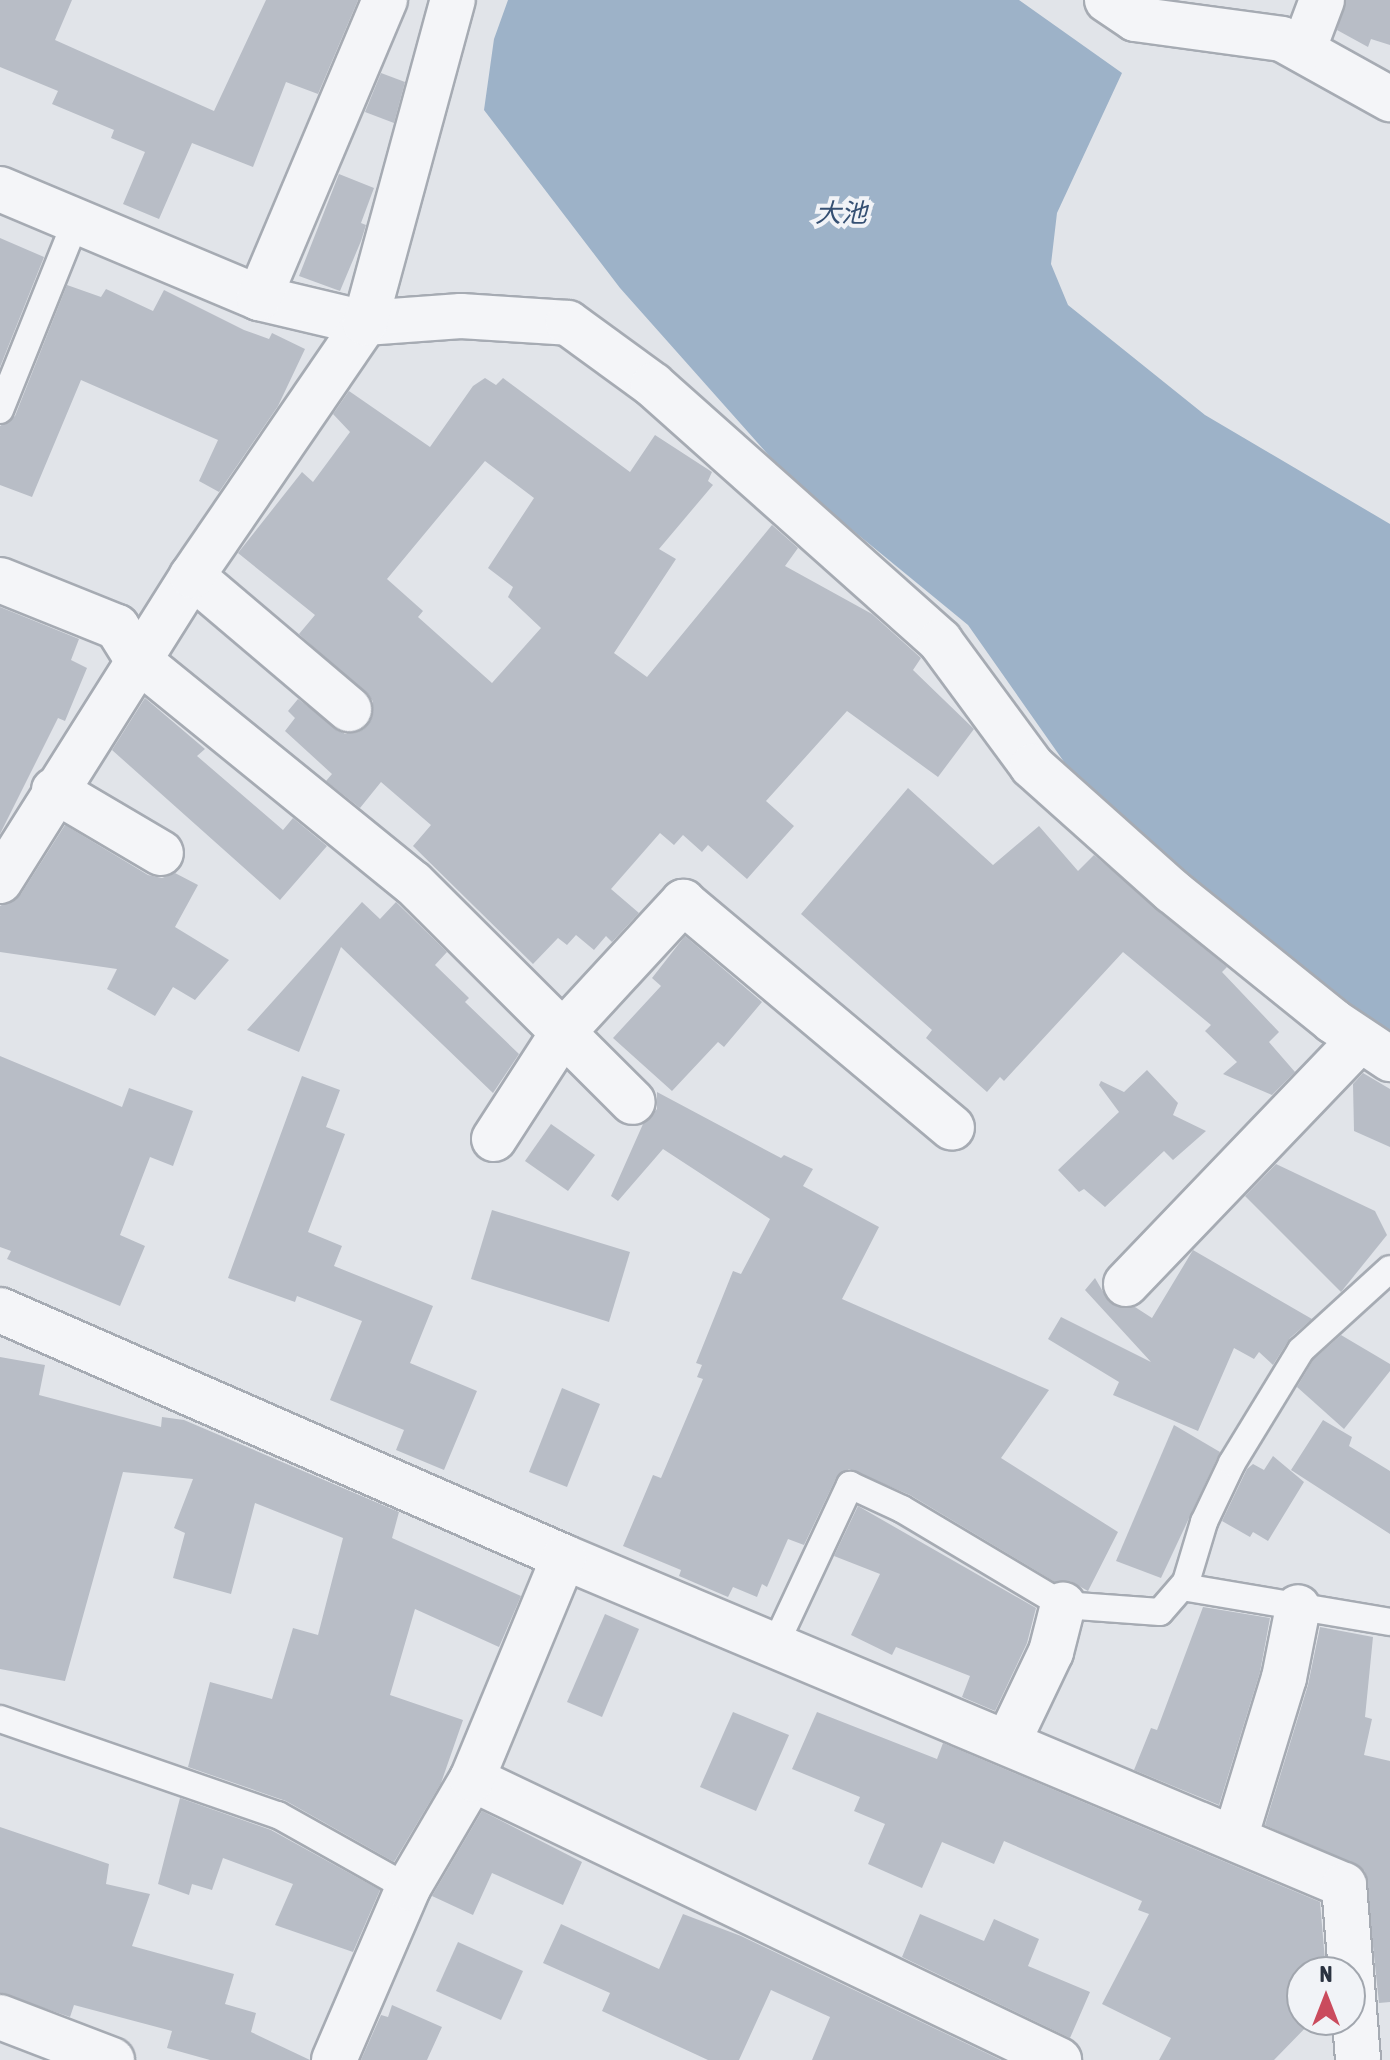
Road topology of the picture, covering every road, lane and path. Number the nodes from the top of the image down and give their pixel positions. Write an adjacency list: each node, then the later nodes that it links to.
1 (385, 0): 9 (street)
2 (453, 0): 10 (street)
3 (1107, 0): 5 (street)
4 (1322, 0): 5 (street)
5 (1304, 48): 6 (street)
6 (1390, 99)
7 (0, 189): 8 (street)
8 (76, 221): 9 (street); 11 (lane)
9 (259, 298): 10 (street)
10 (365, 323): 12 (street); 20 (street)
11 (0, 410)
12 (192, 576): 14 (street); 15 (street)
13 (0, 580): 14 (street)
14 (137, 659): 16 (street); 19 (street)
15 (349, 709)
16 (54, 790): 17 (street); 18 (street)
17 (161, 853)
18 (0, 881)
19 (564, 1031): 21 (street); 22 (street); 23 (street)
20 (1375, 1050): 25 (street)
21 (633, 1102)
22 (952, 1128)
23 (494, 1139)
24 (1390, 1269): 28 (lane)
25 (1126, 1284)
26 (0, 1310): 27 (street)
27 (564, 1557): 32 (street); 35 (street)
28 (1183, 1587): 29 (lane); 30 (lane)
29 (1063, 1605): 32 (lane); 34 (street)
30 (1298, 1607): 31 (lane); 36 (street)
31 (1390, 1622)
32 (775, 1645): 34 (street)
33 (0, 1719): 37 (lane)
34 (1008, 1742): 36 (street)
35 (472, 1779): 37 (street); 41 (street)
36 (1235, 1838): 42 (street)
37 (408, 1888): 40 (street)
38 (0, 2017): 39 (street)
39 (112, 2060)
40 (334, 2060)
41 (1059, 2060)
42 (1358, 2060)

